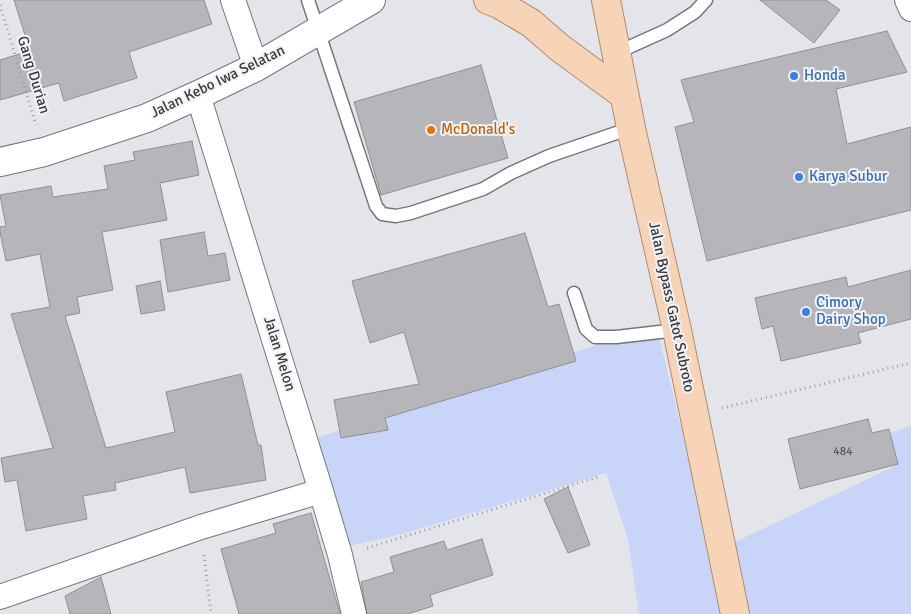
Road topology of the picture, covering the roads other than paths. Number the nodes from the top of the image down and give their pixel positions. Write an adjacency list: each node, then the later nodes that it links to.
1 (233, 0): 11 (street)
2 (308, 0): 9 (lane)
3 (371, 0): 9 (street, Jalan Kebo Iwa Selatan)
4 (488, 0): 13 (main road)
5 (606, 0): 10 (main road, Jalan Bypass Gatot Subroto)
6 (706, 0): 10 (lane)
7 (907, 0): 8 (street)
8 (911, 9)
9 (318, 32): 11 (street, Jalan Kebo Iwa Selatan); 14 (lane)
10 (616, 53): 13 (main road, Jalan Bypass Gatot Subroto)
11 (256, 67): 12 (street, Jalan Kebo Iwa Selatan)
12 (198, 95): 15 (street, Jalan Kebo Iwa Selatan); 18 (street, Jalan Melon)
13 (624, 95): 14 (main road, Jalan Bypass Gatot Subroto)
14 (631, 128): 17 (main road, Jalan Bypass Gatot Subroto)
15 (0, 162)
16 (574, 293): 17 (lane)
17 (677, 330): 21 (main road, Jalan Bypass Gatot Subroto)
18 (321, 491): 19 (street); 20 (street, Jalan Melon)
19 (0, 597)
20 (354, 614)
21 (736, 614)

